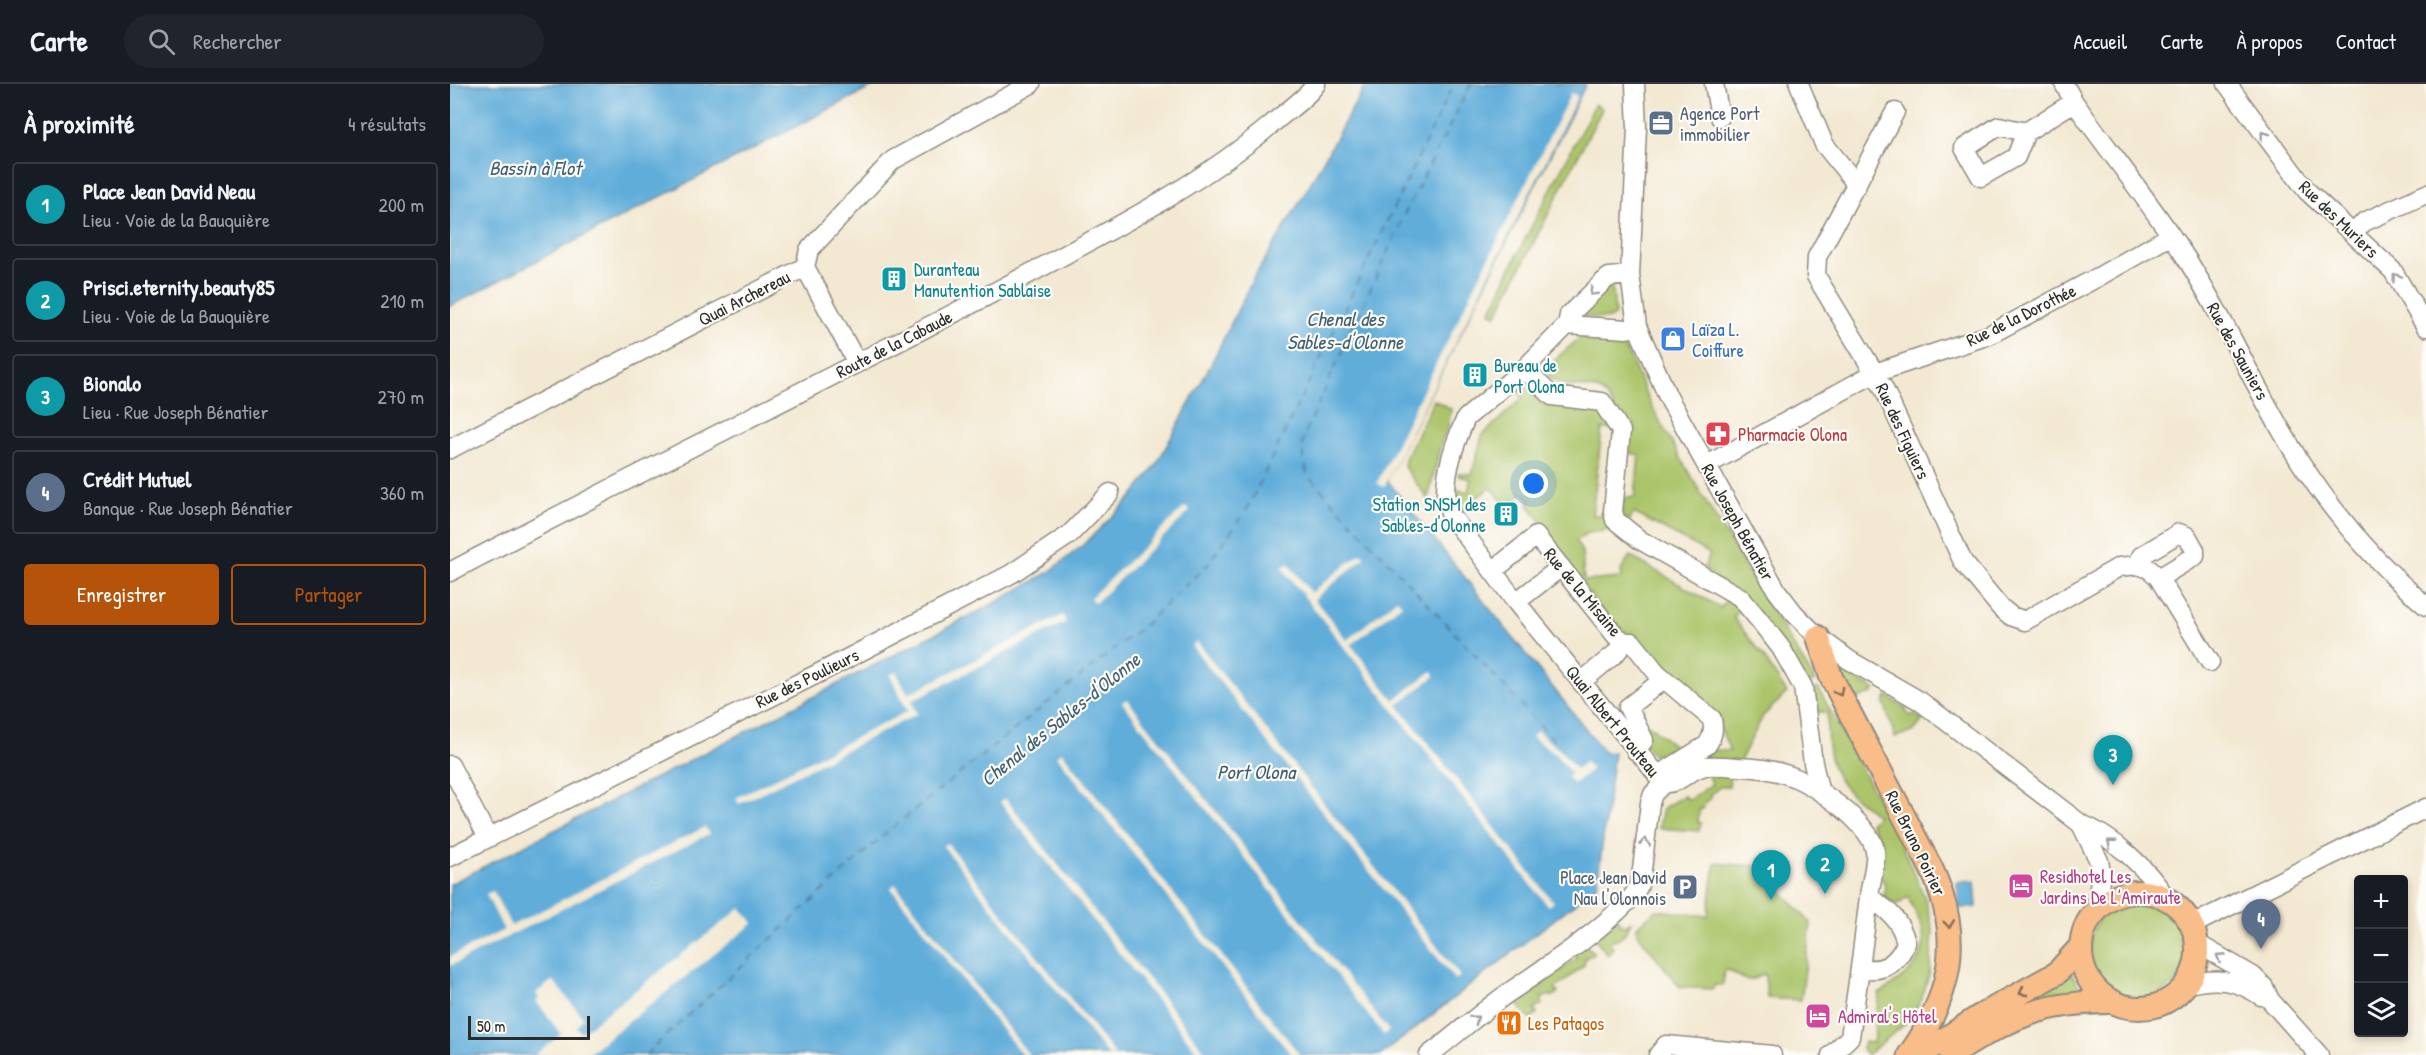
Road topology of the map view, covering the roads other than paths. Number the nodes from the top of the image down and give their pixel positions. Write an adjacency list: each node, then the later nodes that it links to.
1 (1031, 84): 16 (street, Quai Archereau)
2 (1316, 84): 21 (street, Route de la Cabaude)
3 (1635, 84): 17 (street, Rue Joseph Bénatier)
4 (1714, 84): 10 (street)
5 (2064, 84): 8 (street, Rue des Sauniers)
6 (2227, 84): 14 (street, Rue des Muriers, one-way to 6)
7 (1802, 91): 12 (street)
8 (2074, 102): 11 (street); 15 (street, Rue des Sauniers)
9 (1895, 112): 12 (street, Rue des Figuiers)
10 (1720, 117)
11 (2026, 132)
12 (1857, 185): 23 (street, Rue des Figuiers)
13 (2426, 194): 14 (street)
14 (2354, 234): 18 (street, Rue des Muriers, one-way to 14)
15 (2170, 236): 23 (street, Rue de la Dorothée); 33 (street, Rue des Sauniers)
16 (805, 267): 21 (street); 24 (street, Quai Archereau)
17 (1630, 274): 19 (street, one-way to 19); 20 (street, Rue Joseph Bénatier)
18 (2424, 319)
19 (1567, 325): 20 (street); 22 (street)
20 (1637, 326): 25 (street, Rue Joseph Bénatier)
21 (857, 363): 30 (street, Route de la Cabaude)
22 (1524, 369): 29 (street, Quai Albert Prouteau); 42 (street)
23 (1875, 373): 25 (street, Rue de la Dorothée); 27 (street, Rue des Figuiers)
24 (450, 449)
25 (1707, 465): 34 (street, Rue Joseph Bénatier)
26 (1110, 493): 45 (street, Rue des Poulieurs)
27 (2138, 564): 31 (street); 31 (street, Rue des Figuiers)
28 (1561, 567): 29 (street, Rue de la Misaine); 32 (street); 35 (street, Rue de la Misaine)
29 (1494, 570): 32 (street, Quai Albert Prouteau)
30 (450, 572)
31 (2158, 578): 36 (street)
32 (1516, 602): 38 (street, Quai Albert Prouteau)
33 (2426, 606)
34 (1818, 638): 44 (street, Rue Joseph Bénatier); 61 (main road, Rue Bruno Poirier, one-way to 61)
35 (1625, 642): 37 (street, Rue de la Misaine); 38 (street)
36 (2210, 662)
37 (1664, 679): 39 (street); 41 (street, Rue de la Misaine)
38 (1581, 682): 39 (street, Quai Albert Prouteau)
39 (1636, 751): 41 (street, Quai Albert Prouteau)
40 (450, 765): 45 (street)
41 (1660, 779): 42 (street); 57 (street, Quai Albert Prouteau, one-way to 41)
42 (1819, 789): 47 (street)
43 (2426, 808): 50 (street)
44 (2081, 824): 48 (street, Rue Joseph Bénatier, one-way to 44); 49 (street, Rue Joseph Bénatier)
45 (488, 838): 46 (street, Rue des Poulieurs)
46 (450, 857)
47 (1869, 897): 52 (street); 52 (street)
48 (2166, 898): 49 (main road); 50 (main road)
49 (2096, 909): 51 (main road)
50 (2195, 934): 53 (main road); 54 (street, one-way to 50)
51 (2081, 946): 55 (main road); 62 (main road, one-way to 62)
52 (1860, 968): 60 (street)
53 (2186, 985): 54 (street); 55 (main road)
54 (2270, 1000): 64 (street)
55 (2114, 1002): 63 (main road)
56 (1742, 1054): 58 (street); 59 (street)
57 (1429, 1055)
58 (1658, 1055)
59 (1772, 1055)
60 (1831, 1055)
61 (1909, 1055)
62 (1920, 1055)
63 (1951, 1055)
64 (2319, 1055)

